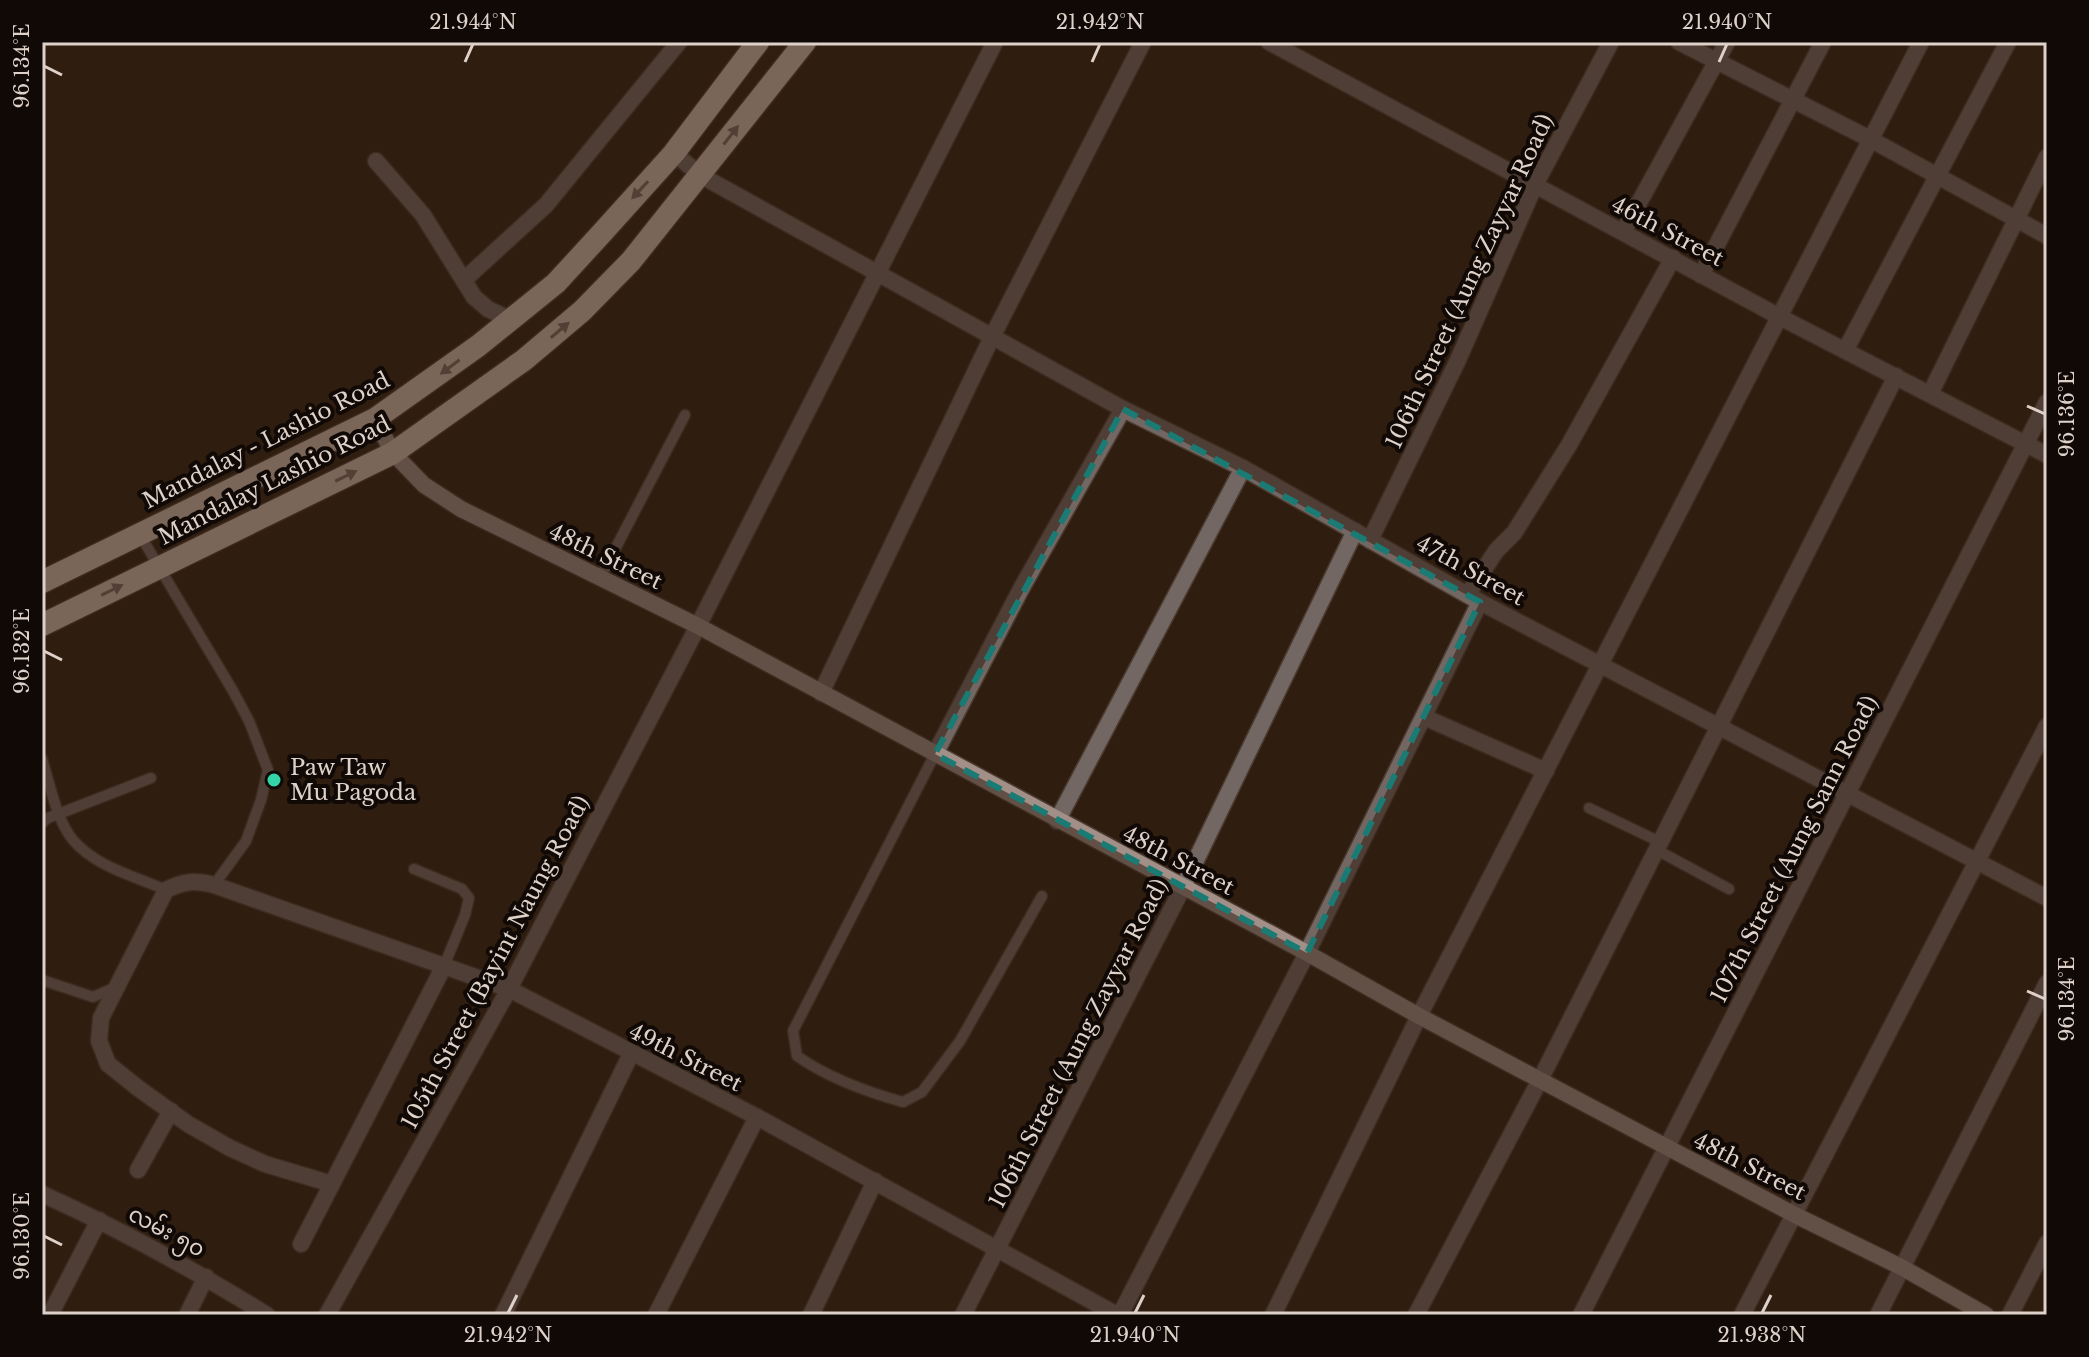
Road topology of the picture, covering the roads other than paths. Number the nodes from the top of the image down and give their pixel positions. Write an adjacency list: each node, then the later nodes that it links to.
1 (679, 42): 30 (street)
2 (758, 42): 16 (highway, Mandalay - Lashio Road)
3 (805, 42): 19 (highway, Mandalay Lashio Road, one-way to 3)
4 (995, 42): 28 (street, 105th Street (Bayint Naung Road))
5 (1143, 42): 33 (street)
6 (1269, 42): 21 (street, 46th Street)
7 (1611, 42): 21 (street, 106th Street (Aung Zayyar Road))
8 (1679, 42): 13 (street)
9 (1727, 42): 13 (street)
10 (1823, 42): 14 (street)
11 (1921, 42): 15 (street)
12 (2008, 42): 20 (street)
13 (1718, 60): 14 (street); 24 (street)
14 (1794, 100): 15 (street); 29 (street)
15 (1870, 139): 20 (street); 31 (street)
16 (674, 153): 19 (street, 47th Street); 22 (highway, Mandalay - Lashio Road, one-way to 22)
17 (2047, 157): 23 (street)
18 (376, 161): 30 (street)
19 (700, 175): 26 (highway, Mandalay Lashio Road); 28 (street, 47th Street)
20 (1935, 176): 23 (street); 35 (street)
21 (1535, 185): 24 (street, 46th Street); 49 (street, 106th Street (Aung Zayyar Road))
22 (619, 213): 26 (highway); 32 (highway, Mandalay - Lashio Road)
23 (2017, 219): 25 (street); 38 (street)
24 (1623, 232): 27 (street, 46th Street)
25 (2047, 236)
26 (648, 239): 37 (highway, Mandalay Lashio Road, one-way to 26)
27 (1673, 258): 29 (street, 46th Street); 53 (street)
28 (878, 272): 33 (street, 47th Street); 55 (street, 105th Street (Bayint Naung Road))
29 (1701, 275): 31 (street, 46th Street)
30 (465, 279): 32 (street)
31 (1778, 316): 35 (street, 46th Street); 56 (street)
32 (511, 320): 34 (highway, Mandalay - Lashio Road)
33 (992, 337): 40 (street, 47th Street); 57 (street)
34 (478, 346): 37 (highway); 42 (highway, Mandalay - Lashio Road, one-way to 42)
35 (1846, 349): 36 (street, 46th Street)
36 (1896, 376): 38 (street, 46th Street); 59 (street)
37 (496, 379): 44 (highway, Mandalay Lashio Road)
38 (1930, 394): 43 (street, 46th Street)
39 (2047, 402): 43 (street, 107th Street (Aung Sann Road))
40 (1123, 409): 46 (street, 47th Street); 61 (street)
41 (685, 415): 51 (lane)
42 (375, 419): 44 (main road, 48th Street); 48 (highway, Mandalay - Lashio Road)
43 (2025, 443): 45 (street, 46th Street); 65 (street, 107th Street (Aung Sann Road))
44 (393, 453): 50 (highway, Mandalay Lashio Road, one-way to 44); 51 (main road, 48th Street)
45 (2047, 455)
46 (1243, 468): 47 (street, 47th Street); 68 (street)
47 (1355, 531): 49 (street, 47th Street); 74 (street, 106th Street (Aung Zayyar Road))
48 (140, 535): 50 (lane); 52 (highway, Mandalay - Lashio Road)
49 (1370, 540): 53 (street, 47th Street)
50 (159, 567): 54 (highway, Mandalay Lashio Road, one-way to 50); 73 (lane)
51 (600, 578): 55 (main road, 48th Street)
52 (42, 582)
53 (1474, 598): 56 (street, 47th Street); 58 (street)
54 (42, 625)
55 (698, 626): 57 (main road, 48th Street); 84 (street, 105th Street (Bayint Naung Road))
56 (1599, 665): 59 (street, 47th Street); 63 (street)
57 (821, 693): 61 (main road, 48th Street)
58 (1424, 717): 63 (street); 79 (street)
59 (1720, 726): 65 (street, 47th Street); 70 (street)
60 (2047, 726): 71 (street)
61 (935, 754): 68 (main road, 48th Street); 77 (lane)
62 (42, 759): 67 (lane)
63 (1546, 771): 85 (street)
64 (151, 778): 67 (lane)
65 (1847, 793): 71 (street, 47th Street); 90 (street, 107th Street (Aung Sann Road))
66 (1589, 808): 70 (lane)
67 (60, 815): 69 (lane); 76 (lane)
68 (1057, 821): 74 (main road, 48th Street)
69 (42, 823)
70 (1658, 846): 75 (lane); 87 (street)
71 (1978, 862): 78 (street, 47th Street); 95 (street)
72 (414, 869): 80 (lane)
73 (214, 885): 76 (street, 49th Street); 80 (street, 49th Street)
74 (1183, 887): 79 (main road, 48th Street); 99 (street, 106th Street (Aung Zayyar Road))
75 (1729, 889)
76 (166, 890): 83 (street)
77 (1042, 896)
78 (2047, 898)
79 (1307, 953): 85 (main road, 48th Street); 110 (street)
80 (444, 966): 84 (street, 49th Street); 93 (street)
81 (42, 980): 83 (lane)
82 (2047, 983): 100 (street)
83 (118, 986): 88 (street)
84 (509, 989): 86 (street, 49th Street); 105 (street, 105th Street (Bayint Naung Road))
85 (1419, 1016): 87 (main road, 48th Street); 111 (street)
86 (631, 1054): 89 (street, 49th Street); 106 (street)
87 (1541, 1078): 90 (main road, 48th Street); 112 (street)
88 (171, 1111): 91 (street); 93 (street)
89 (757, 1117): 92 (street, 49th Street); 107 (street)
90 (1668, 1148): 95 (main road, 48th Street); 113 (street, 107th Street (Aung Sann Road))
91 (138, 1170)
92 (875, 1181): 99 (street, 49th Street); 108 (street)
93 (332, 1184): 98 (street)
94 (42, 1194): 96 (street, လမ်း ၅၀)
95 (1795, 1215): 100 (main road, 48th Street); 114 (street)
96 (99, 1220): 101 (street, လမ်း ၅၀); 102 (street)
97 (2047, 1243): 117 (street)
98 (301, 1244)
99 (997, 1248): 109 (street, 106th Street (Aung Zayyar Road)); 110 (street, 49th Street)
100 (1903, 1268): 115 (street); 116 (main road, 48th Street)
101 (206, 1277): 103 (street); 104 (street, လမ်း ၅၀)
102 (50, 1315)
103 (187, 1315)
104 (267, 1315)
105 (327, 1315)
106 (503, 1315)
107 (656, 1315)
108 (811, 1315)
109 (963, 1315)
110 (1118, 1315)
111 (1273, 1315)
112 (1416, 1315)
113 (1581, 1315)
114 (1742, 1315)
115 (1878, 1315)
116 (1986, 1315)
117 (2010, 1315)

